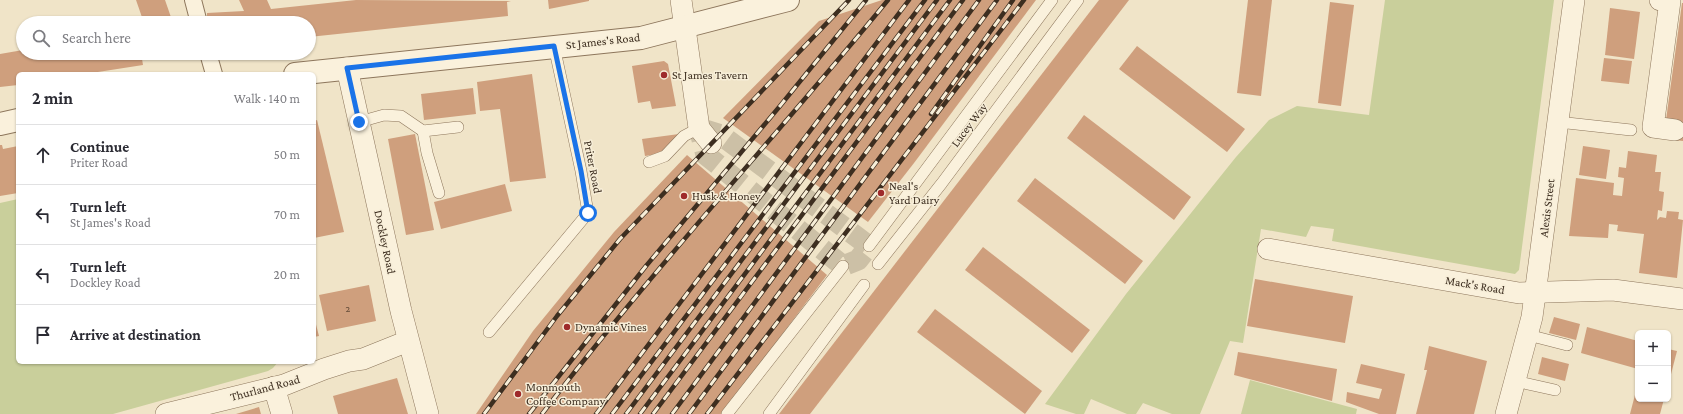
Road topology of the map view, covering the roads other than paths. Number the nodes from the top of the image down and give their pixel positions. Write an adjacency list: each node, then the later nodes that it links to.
1 (193, 0): 8 (street)
2 (681, 0): 9 (street)
3 (788, 0): 9 (street, St James's Road)
4 (1052, 0): 26 (lane)
5 (1078, 0): 28 (lane, Lucey Way)
6 (1574, 0): 17 (street, Alexis Street)
7 (1660, 0): 21 (street)
8 (197, 16)
9 (685, 27): 10 (street, St James's Road); 23 (street)
10 (554, 46): 12 (street, St James's Road); 33 (lane, Priter Road)
11 (210, 60): 13 (street)
12 (347, 68): 14 (street, St James's Road); 16 (street, Dockley Road)
13 (213, 72)
14 (312, 72)
15 (16, 120): 18 (street)
16 (359, 122): 22 (lane); 35 (street, Dockley Road)
17 (1558, 122): 20 (lane); 31 (street, Alexis Street)
18 (0, 124)
19 (458, 127): 22 (lane)
20 (1631, 130)
21 (1675, 130)
22 (423, 131): 25 (lane)
23 (705, 136): 24 (lane)
24 (649, 162)
25 (439, 193)
26 (868, 246)
27 (1268, 249): 31 (street, Mack's Road)
28 (878, 264)
29 (843, 266): 43 (lane)
30 (864, 285): 44 (lane)
31 (1535, 293): 32 (street, Mack's Road); 34 (street, Alexis Street)
32 (1683, 299)
33 (489, 332)
34 (1528, 335): 36 (lane); 37 (street, Alexis Street)
35 (408, 341): 38 (street, Thurland Road); 42 (street, Dockley Road)
36 (1567, 345)
37 (1515, 381): 39 (lane); 45 (street, Alexis Street)
38 (274, 387): 40 (street, Thurland Road); 41 (street)
39 (1555, 390)
40 (166, 414)
41 (282, 414)
42 (428, 414)
43 (727, 414)
44 (769, 414)
45 (1506, 414)

